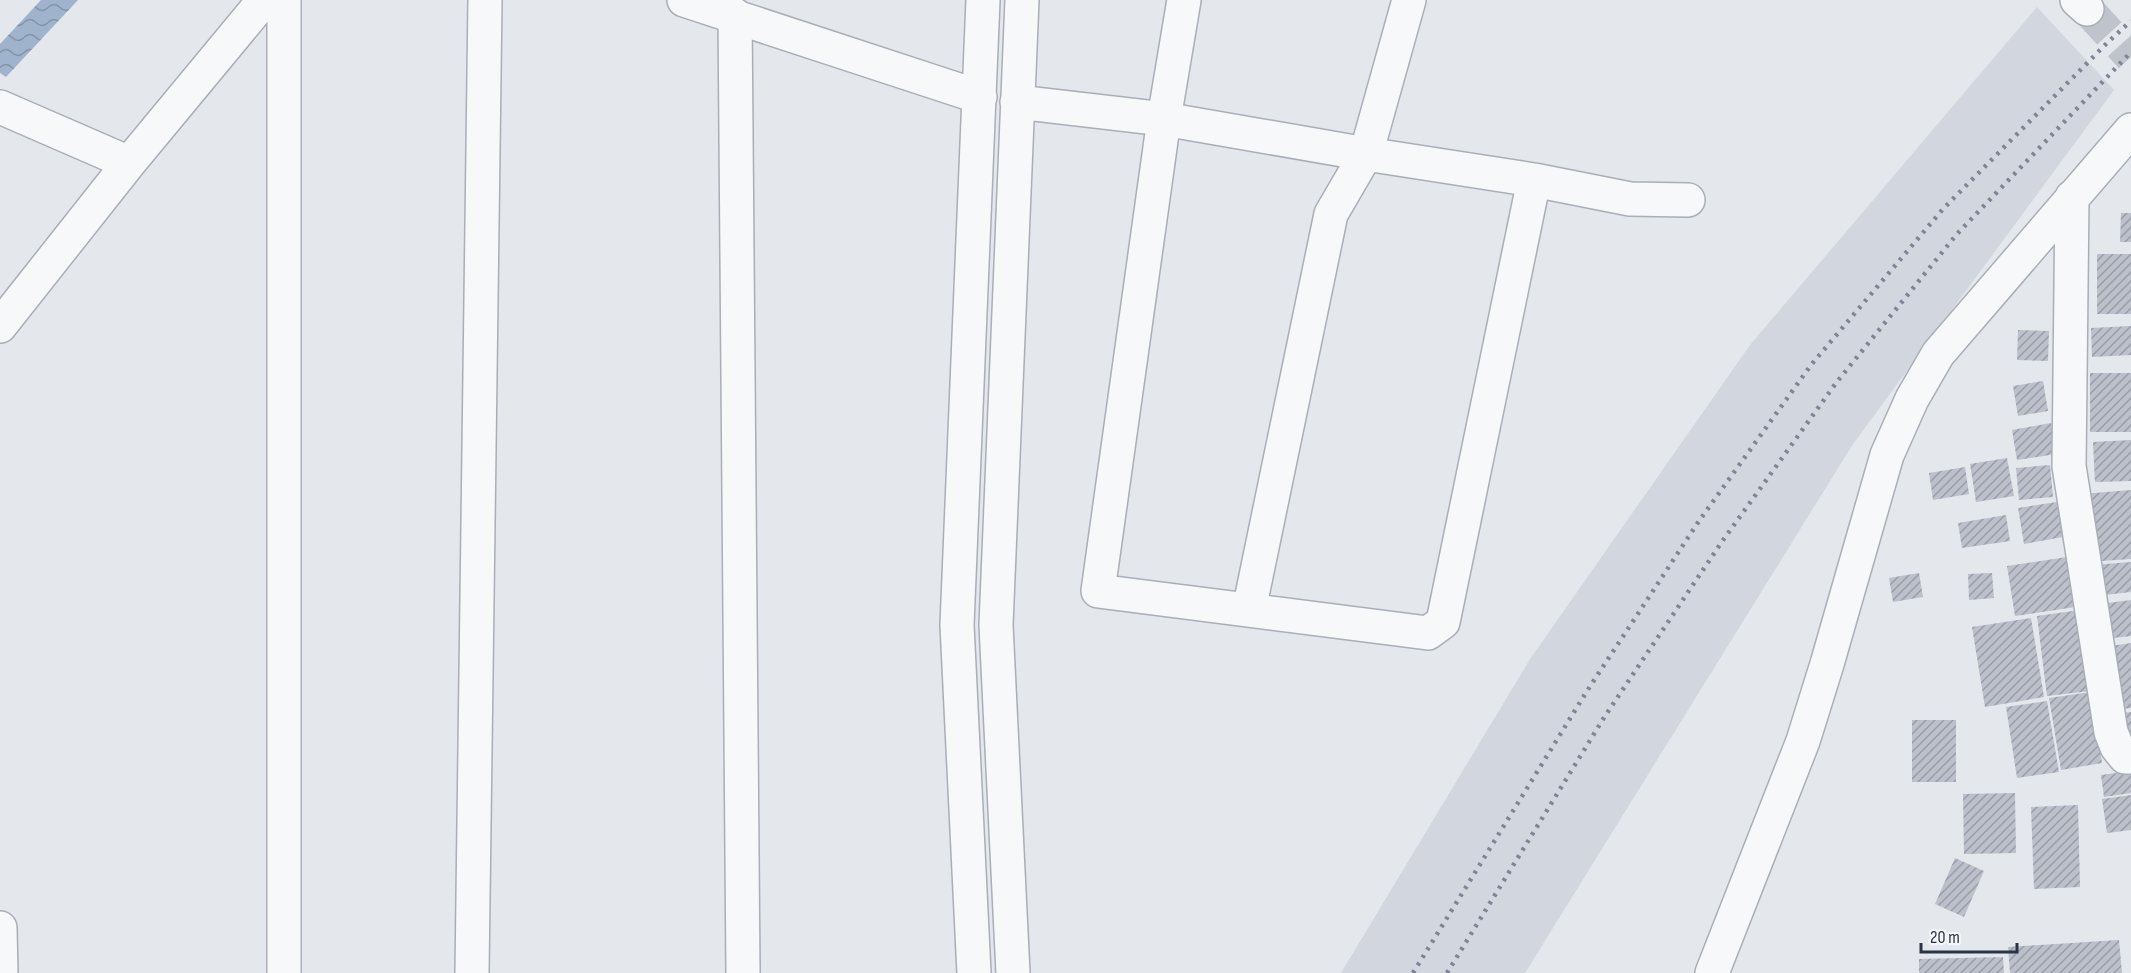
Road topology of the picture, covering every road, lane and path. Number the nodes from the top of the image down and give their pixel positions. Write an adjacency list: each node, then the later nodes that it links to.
1 (264, 0): 16 (street)
2 (284, 0): 25 (street)
3 (485, 0): 26 (street)
4 (684, 0): 9 (street)
5 (983, 0): 10 (street)
6 (1022, 0): 11 (street)
7 (1184, 0): 13 (street)
8 (1409, 0): 15 (street)
9 (735, 15): 10 (street); 27 (street)
10 (980, 97): 28 (street)
11 (1017, 102): 13 (street); 29 (street)
12 (0, 107): 16 (street)
13 (1164, 119): 15 (street); 21 (street)
14 (2131, 130): 18 (street)
15 (1366, 154): 17 (street); 21 (street)
16 (129, 163): 20 (street)
17 (1534, 180): 19 (street); 21 (street)
18 (2072, 197): 22 (street); 30 (street)
19 (1688, 200)
20 (0, 326)
21 (1249, 610)
22 (2131, 758)
23 (0, 928): 24 (street)
24 (1, 973)
25 (284, 973)
26 (472, 973)
27 (743, 973)
28 (974, 973)
29 (1013, 973)
30 (1712, 973)

